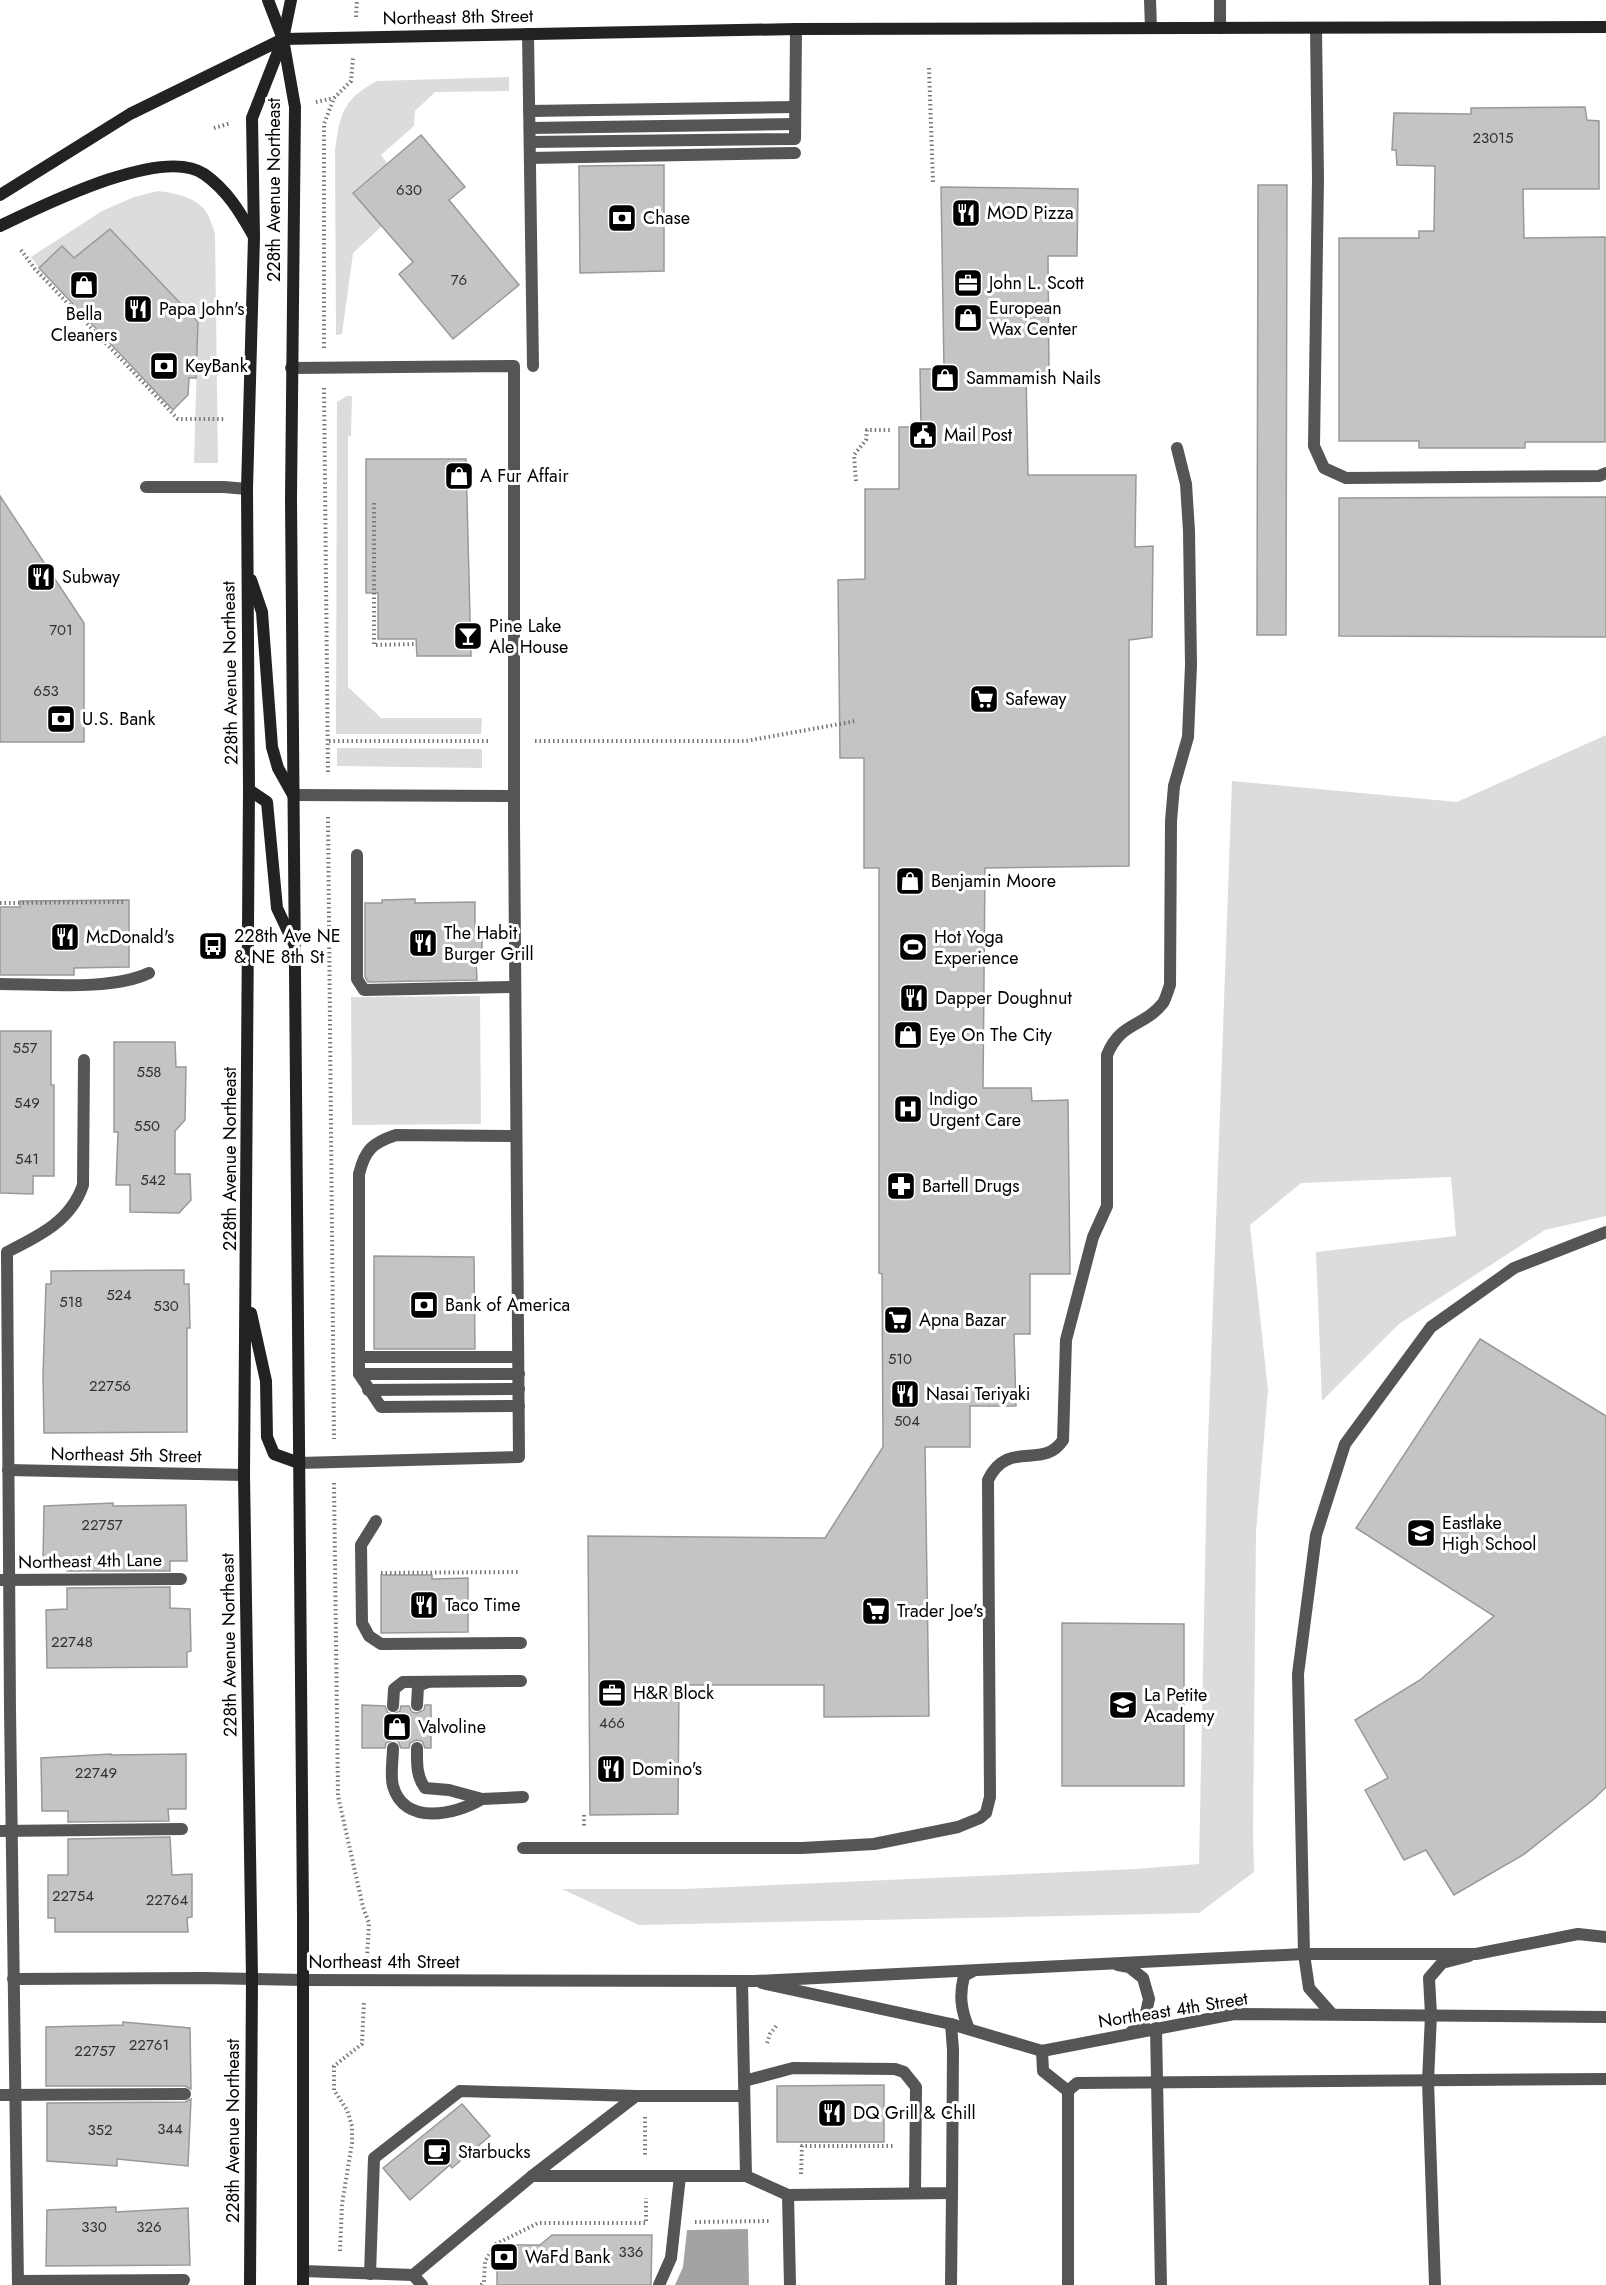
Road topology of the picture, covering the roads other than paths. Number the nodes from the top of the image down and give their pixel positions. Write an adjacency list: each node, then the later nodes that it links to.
1 (268, 0): 11 (main road, 228th Avenue Northeast)
2 (291, 0): 11 (main road, 228th Avenue Northeast)
3 (1150, 0): 6 (street)
4 (1220, 0): 7 (street)
5 (1606, 27): 8 (main road, Northeast 8th Street)
6 (1151, 28): 7 (main road, Northeast 8th Street); 9 (main road, Northeast 8th Street)
7 (1220, 28): 8 (main road, Northeast 8th Street)
8 (1316, 28): 25 (street)
9 (796, 29): 10 (main road, Northeast 8th Street); 12 (street)
10 (528, 34): 11 (main road, Northeast 8th Street); 13 (street)
11 (284, 39): 19 (main road); 21 (main road, 228th Avenue Northeast); 23 (main road, 228th Avenue Northeast)
12 (795, 107): 13 (street); 14 (street)
13 (529, 111): 15 (street)
14 (795, 124): 15 (street); 16 (street)
15 (530, 128): 16 (street)
16 (530, 142): 18 (street)
17 (795, 153): 18 (street)
18 (530, 158): 22 (street)
19 (0, 195)
20 (0, 226): 21 (main road)
21 (254, 237): 27 (main road, 228th Avenue Northeast)
22 (533, 366)
23 (291, 368): 30 (main road, 228th Avenue Northeast); 31 (street)
24 (1177, 448): 68 (street)
25 (1606, 473)
26 (146, 487): 27 (street)
27 (247, 489): 28 (main road, 228th Avenue Northeast)
28 (247, 567): 29 (main road, 228th Avenue Northeast); 30 (main road)
29 (249, 790): 33 (main road); 41 (main road, 228th Avenue Northeast)
30 (293, 795): 31 (street); 33 (main road, 228th Avenue Northeast)
31 (514, 796): 36 (street)
32 (357, 855): 36 (street)
33 (295, 945): 50 (main road, 228th Avenue Northeast)
34 (149, 973): 35 (street)
35 (0, 984)
36 (515, 987): 38 (street)
37 (84, 1060): 40 (street)
38 (516, 1136): 42 (street); 43 (street)
39 (1606, 1232): 70 (street)
40 (4, 1249): 44 (street)
41 (247, 1298): 50 (main road); 52 (main road, 228th Avenue Northeast)
42 (359, 1357): 43 (street); 45 (street)
43 (518, 1357): 46 (street)
44 (4, 1364): 51 (street)
45 (359, 1374): 46 (street); 48 (street)
46 (519, 1374): 47 (street)
47 (519, 1389): 48 (street); 49 (street)
48 (368, 1390): 49 (street)
49 (519, 1406): 50 (street)
50 (299, 1463): 76 (main road, 228th Avenue Northeast)
51 (8, 1470): 52 (street, Northeast 5th Street); 55 (street)
52 (244, 1475): 74 (main road, 228th Avenue Northeast)
53 (376, 1521): 56 (street)
54 (181, 1579): 55 (street, Northeast 4th Lane)
55 (4, 1580): 61 (street)
56 (521, 1643)
57 (521, 1681): 58 (street)
58 (429, 1682): 59 (street); 60 (street)
59 (417, 1705)
60 (393, 1706)
61 (5, 1710): 67 (street)
62 (393, 1748): 65 (street)
63 (417, 1748): 65 (street)
64 (523, 1797): 65 (street)
65 (482, 1799)
66 (182, 1829): 67 (street)
67 (6, 1831): 75 (street)
68 (523, 1848)
69 (1606, 1937): 71 (street, Northeast 4th Street)
70 (1304, 1954): 71 (street, Northeast 4th Street); 72 (street, Northeast 4th Street); 79 (street)
71 (1476, 1954): 80 (street)
72 (1109, 1964): 73 (street, Northeast 4th Street); 85 (street)
73 (973, 1971): 78 (street, Northeast 4th Street); 84 (street)
74 (252, 1978): 75 (street, Northeast 4th Street); 76 (street, Northeast 4th Street); 109 (main road, 228th Avenue Northeast)
75 (13, 1979): 94 (street)
76 (304, 1980): 77 (street, Northeast 4th Street); 103 (main road, 228th Avenue Northeast)
77 (742, 1982): 78 (street, Northeast 4th Street); 88 (street)
78 (755, 1982): 82 (street, Northeast 4th Street)
79 (1332, 2014): 80 (street, Northeast 4th Street); 83 (street, Northeast 4th Street)
80 (1431, 2015): 81 (street, Northeast 4th Street); 89 (street)
81 (1606, 2017)
82 (951, 2024): 84 (street, Northeast 4th Street); 101 (street)
83 (1156, 2028): 85 (street, Northeast 4th Street); 90 (street)
84 (969, 2029): 86 (street, Northeast 4th Street)
85 (1128, 2034): 86 (street, Northeast 4th Street)
86 (1041, 2051): 91 (street)
87 (1606, 2079): 89 (street)
88 (744, 2081): 96 (street); 100 (street)
89 (1428, 2081): 90 (street); 116 (street)
90 (1157, 2083): 91 (street); 115 (street)
91 (1068, 2091): 114 (street)
92 (185, 2094): 94 (street)
93 (0, 2095): 94 (street)
94 (15, 2095): 108 (street)
95 (640, 2096): 96 (street); 97 (street); 104 (street)
96 (744, 2096): 99 (street)
97 (532, 2176): 98 (street); 105 (street)
98 (680, 2176): 99 (street); 107 (street)
99 (746, 2176): 102 (street)
100 (915, 2193): 101 (street); 102 (street)
101 (952, 2193): 113 (street)
102 (788, 2195): 112 (street)
103 (303, 2271): 104 (street); 110 (main road, 228th Avenue Northeast)
104 (370, 2274): 105 (street)
105 (413, 2275): 111 (street)
106 (184, 2280): 108 (street)
107 (656, 2282)
108 (18, 2283)
109 (250, 2285)
110 (303, 2285)
111 (422, 2285)
112 (790, 2285)
113 (951, 2285)
114 (1068, 2285)
115 (1161, 2285)
116 (1435, 2285)

